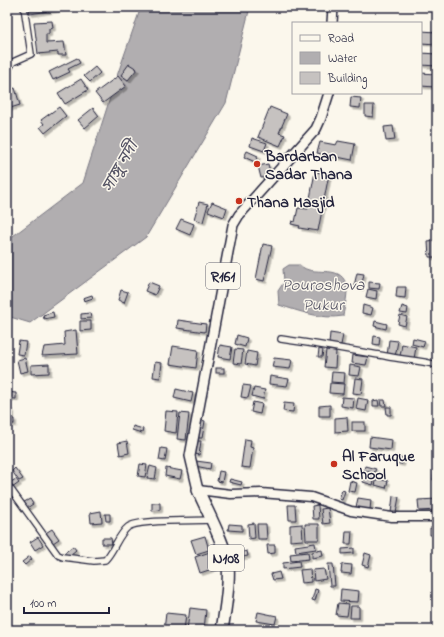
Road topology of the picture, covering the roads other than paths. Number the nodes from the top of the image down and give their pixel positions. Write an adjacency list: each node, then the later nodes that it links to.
1 (24, 7): 4 (street)
2 (333, 7): 3 (main road)
3 (332, 22)
4 (7, 71)
5 (329, 94): 9 (main road, R161)
6 (281, 340): 7 (street)
7 (437, 365)
8 (7, 484): 11 (street)
9 (198, 490): 10 (main road); 11 (highway, N108)
10 (437, 517)
11 (211, 520): 12 (highway, N108)
12 (222, 630)

